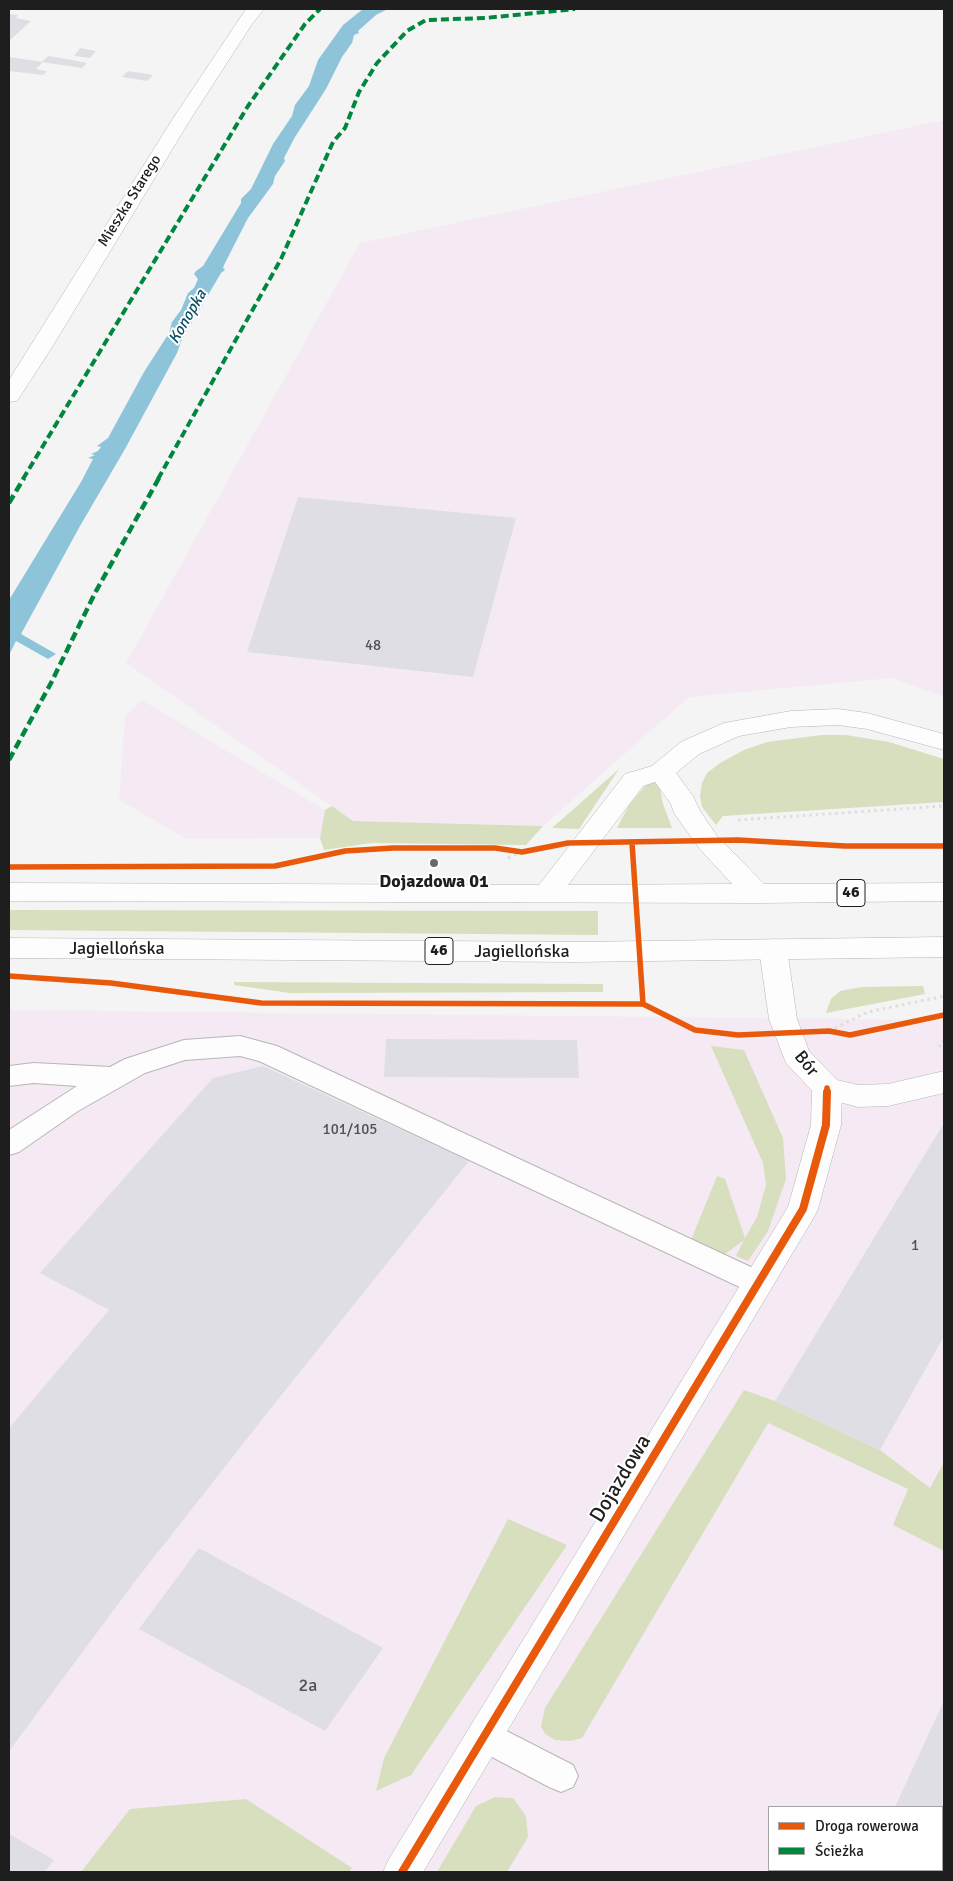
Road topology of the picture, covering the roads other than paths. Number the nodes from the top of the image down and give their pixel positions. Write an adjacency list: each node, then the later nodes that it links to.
1 (255, 9): 2 (main road, Mieszka Starego)
2 (9, 396)
3 (944, 742): 4 (main road)
4 (661, 772): 7 (main road); 8 (main road)
5 (9, 892): 7 (main road, 46)
6 (944, 892): 8 (main road, 46)
7 (546, 894): 8 (main road, 46)
8 (758, 894)
9 (944, 947): 11 (main road, Jagiellońska / 46)
10 (9, 948): 11 (main road, Jagiellońska / 46)
11 (773, 950): 15 (main road, Bór)
12 (9, 1076): 13 (lane)
13 (114, 1078): 16 (lane); 17 (lane)
14 (944, 1082): 15 (main road, Bór)
15 (827, 1088): 17 (main road, Dojazdowa)
16 (9, 1144)
17 (758, 1283): 18 (main road, Dojazdowa)
18 (485, 1736): 19 (lane); 20 (main road, Dojazdowa)
19 (561, 1776)
20 (402, 1872)

